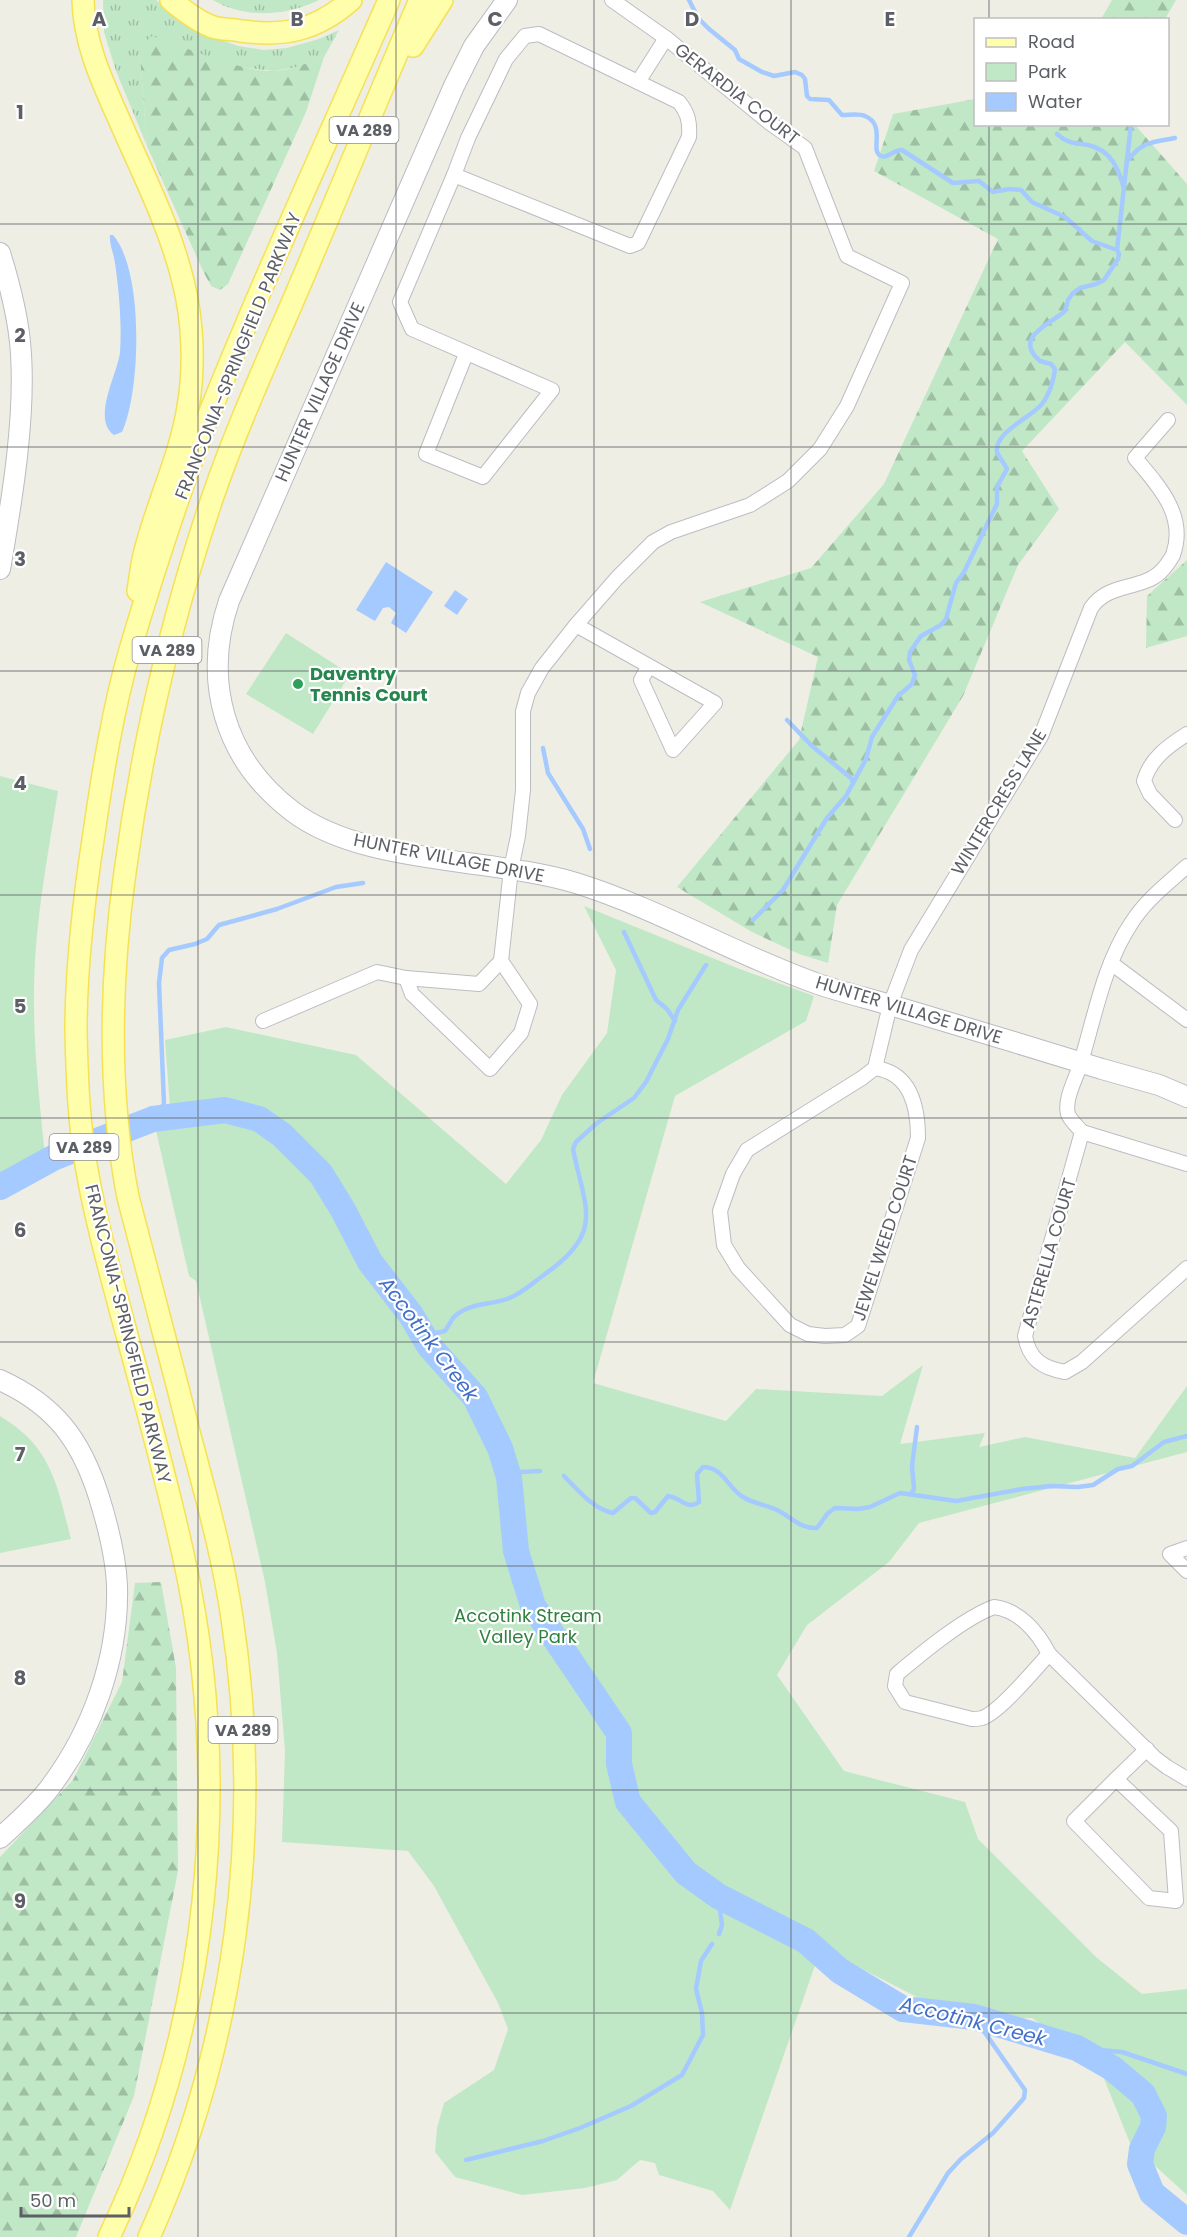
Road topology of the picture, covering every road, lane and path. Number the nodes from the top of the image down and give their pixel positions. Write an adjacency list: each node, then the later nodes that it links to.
1 (83, 0): 20 (main road)
2 (171, 0): 10 (main road)
3 (186, 0): 10 (main road)
4 (351, 0): 10 (main road)
5 (389, 0): 20 (main road, FRANCONIA-SPRINGFIELD PARKWAY / VA 289)
6 (420, 0): 15 (main road, FRANCONIA-SPRINGFIELD PARKWAY / VA 289)
7 (442, 0): 15 (main road)
8 (507, 0): 25 (street, HUNTER VILLAGE DRIVE)
9 (612, 0): 11 (street, GERARDIA COURT)
10 (239, 30)
11 (666, 38): 12 (street); 19 (street, GERARDIA COURT)
12 (638, 82): 13 (street); 13 (street)
13 (454, 176): 16 (street)
14 (0, 253): 18 (street)
15 (310, 260): 47 (main road, FRANCONIA-SPRINGFIELD PARKWAY / VA 289)
16 (466, 354): 16 (street)
17 (1168, 420): 29 (street, WINTERCRESS LANE)
18 (0, 569)
19 (576, 625): 21 (street); 25 (street)
20 (129, 654): 46 (main road, FRANCONIA-SPRINGFIELD PARKWAY / VA 289)
21 (649, 666): 21 (street)
22 (1187, 734): 23 (street)
23 (1174, 820)
24 (1187, 866): 27 (street)
25 (511, 869): 26 (street); 29 (street, HUNTER VILLAGE DRIVE)
26 (501, 961): 28 (street); 28 (street)
27 (1111, 963): 30 (street); 32 (street)
28 (406, 978): 31 (street)
29 (890, 1005): 32 (street, HUNTER VILLAGE DRIVE); 33 (street)
30 (1187, 1020)
31 (263, 1021)
32 (1081, 1062): 34 (street, HUNTER VILLAGE DRIVE); 35 (street)
33 (875, 1068): 33 (street, JEWEL WEED COURT)
34 (1187, 1097)
35 (1082, 1132): 36 (street); 37 (street, ASTERELLA COURT)
36 (1187, 1164)
37 (1187, 1268)
38 (0, 1380): 45 (street)
39 (1187, 1548): 40 (street)
40 (1187, 1571)
41 (1049, 1654): 41 (street); 42 (street)
42 (1147, 1749): 43 (street); 44 (street)
43 (1116, 1779): 43 (street)
44 (1187, 1779)
45 (0, 1838)
46 (110, 2237)
47 (148, 2237)

